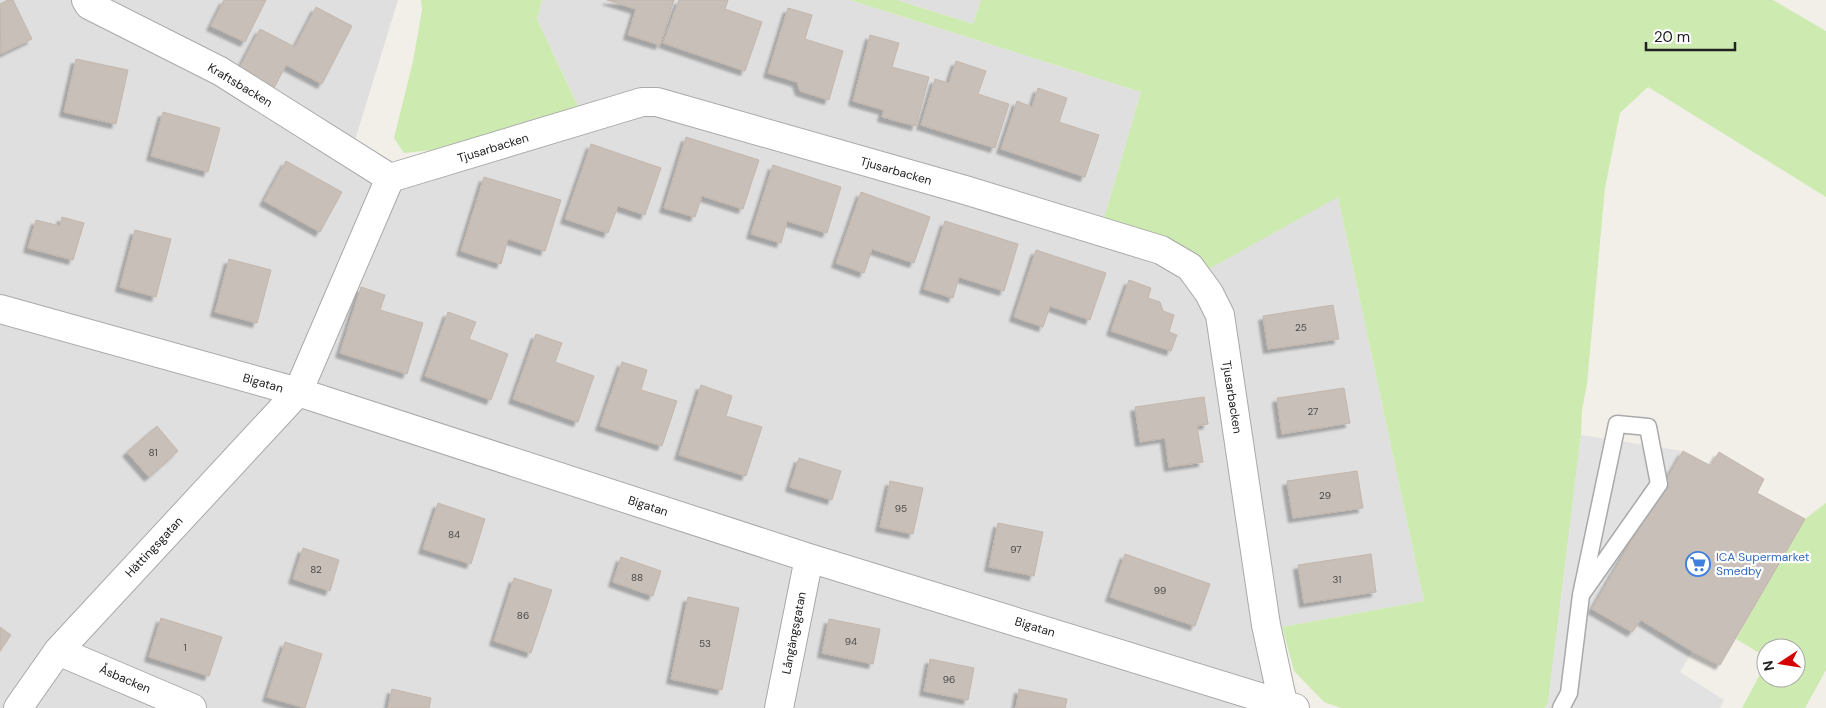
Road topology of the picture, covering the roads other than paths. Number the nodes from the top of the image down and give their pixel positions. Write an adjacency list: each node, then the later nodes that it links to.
1 (86, 0): 2 (street, Kraftsbacken)
2 (390, 178): 4 (street); 8 (street, Tjusarbacken)
3 (0, 309): 4 (street, Bigatan)
4 (298, 392): 5 (street, Bigatan); 7 (street, Hättingsgatan)
5 (809, 558): 8 (street, Bigatan); 11 (street, Långängsgatan)
6 (1581, 595): 6 (lane); 12 (lane)
7 (58, 650): 9 (street, Hättingsgatan); 10 (street, Åsbacken)
8 (1287, 706)
9 (18, 708)
10 (192, 708)
11 (779, 708)
12 (1561, 708)

